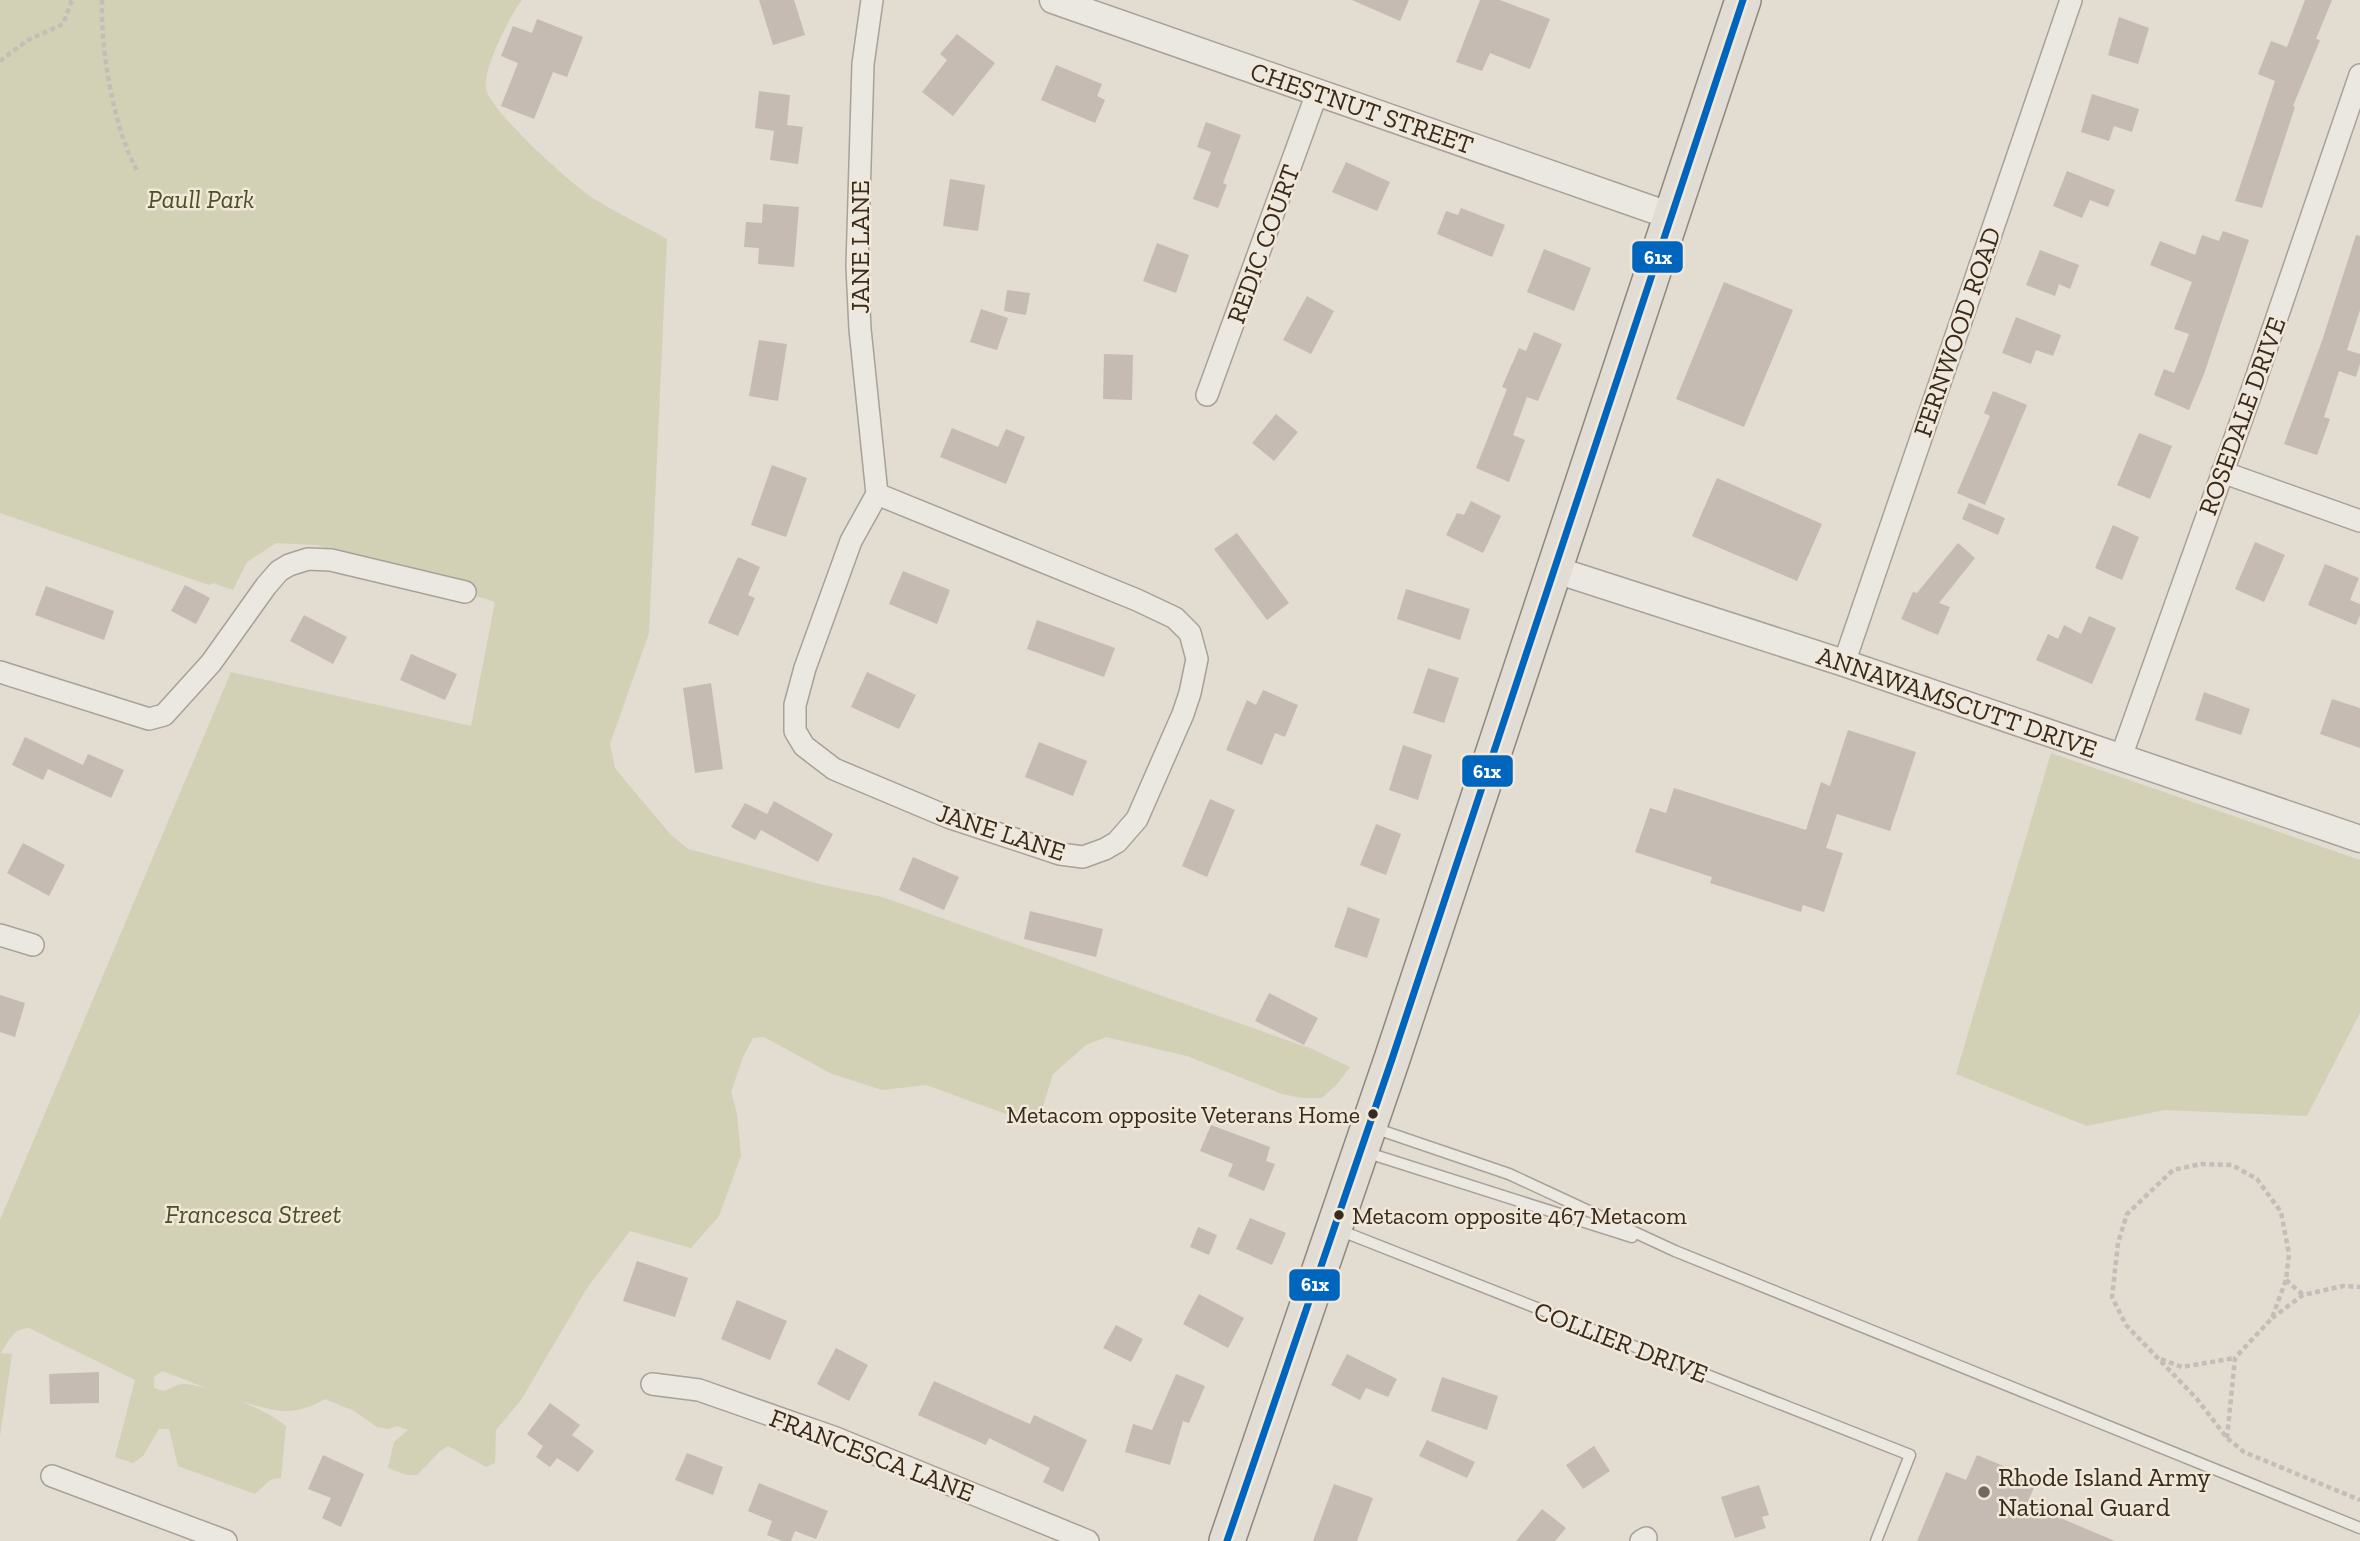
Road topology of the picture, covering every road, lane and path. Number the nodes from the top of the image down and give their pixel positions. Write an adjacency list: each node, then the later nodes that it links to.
1 (72, 0): 7 (path)
2 (102, 0): 10 (path)
3 (872, 0): 14 (street, JANE LANE)
4 (1053, 0): 9 (street, CHESTNUT STREET)
5 (1743, 0): 11 (main road)
6 (2071, 0): 18 (street, FERNWOOD ROAD)
7 (0, 61)
8 (2360, 75): 13 (street, ROSEDALE DRIVE)
9 (1317, 93): 11 (street, CHESTNUT STREET); 12 (street, REDIC COURT)
10 (138, 172)
11 (1671, 216): 16 (main road)
12 (1208, 395)
13 (2222, 472): 15 (street); 20 (street, ROSEDALE DRIVE)
14 (877, 494): 14 (street, JANE LANE)
15 (2360, 521)
16 (1553, 569): 18 (street, ANNAWAMSCUTT DRIVE); 24 (main road)
17 (465, 592): 19 (street)
18 (1844, 663): 20 (street, ANNAWAMSCUTT DRIVE)
19 (7, 674)
20 (2122, 757): 21 (street, ANNAWAMSCUTT DRIVE)
21 (2360, 839)
22 (0, 935): 23 (street)
23 (33, 944)
24 (1363, 1140): 25 (main road); 26 (lane); 26 (lane)
25 (1333, 1228): 40 (main road); 41 (lane, COLLIER DRIVE)
26 (1675, 1251): 37 (lane)
27 (2286, 1280): 29 (path); 30 (path); 31 (path)
28 (2360, 1287): 29 (path)
29 (2303, 1295): 30 (path)
30 (2272, 1318): 32 (path)
31 (2157, 1357): 32 (path); 34 (path)
32 (2235, 1358): 34 (path)
33 (652, 1384): 39 (street, FRANCESCA LANE)
34 (2227, 1438): 36 (path)
35 (52, 1476): 38 (street)
36 (2360, 1500)
37 (2360, 1528)
38 (226, 1541)
39 (1088, 1541)
40 (1227, 1541)
41 (1876, 1541)

